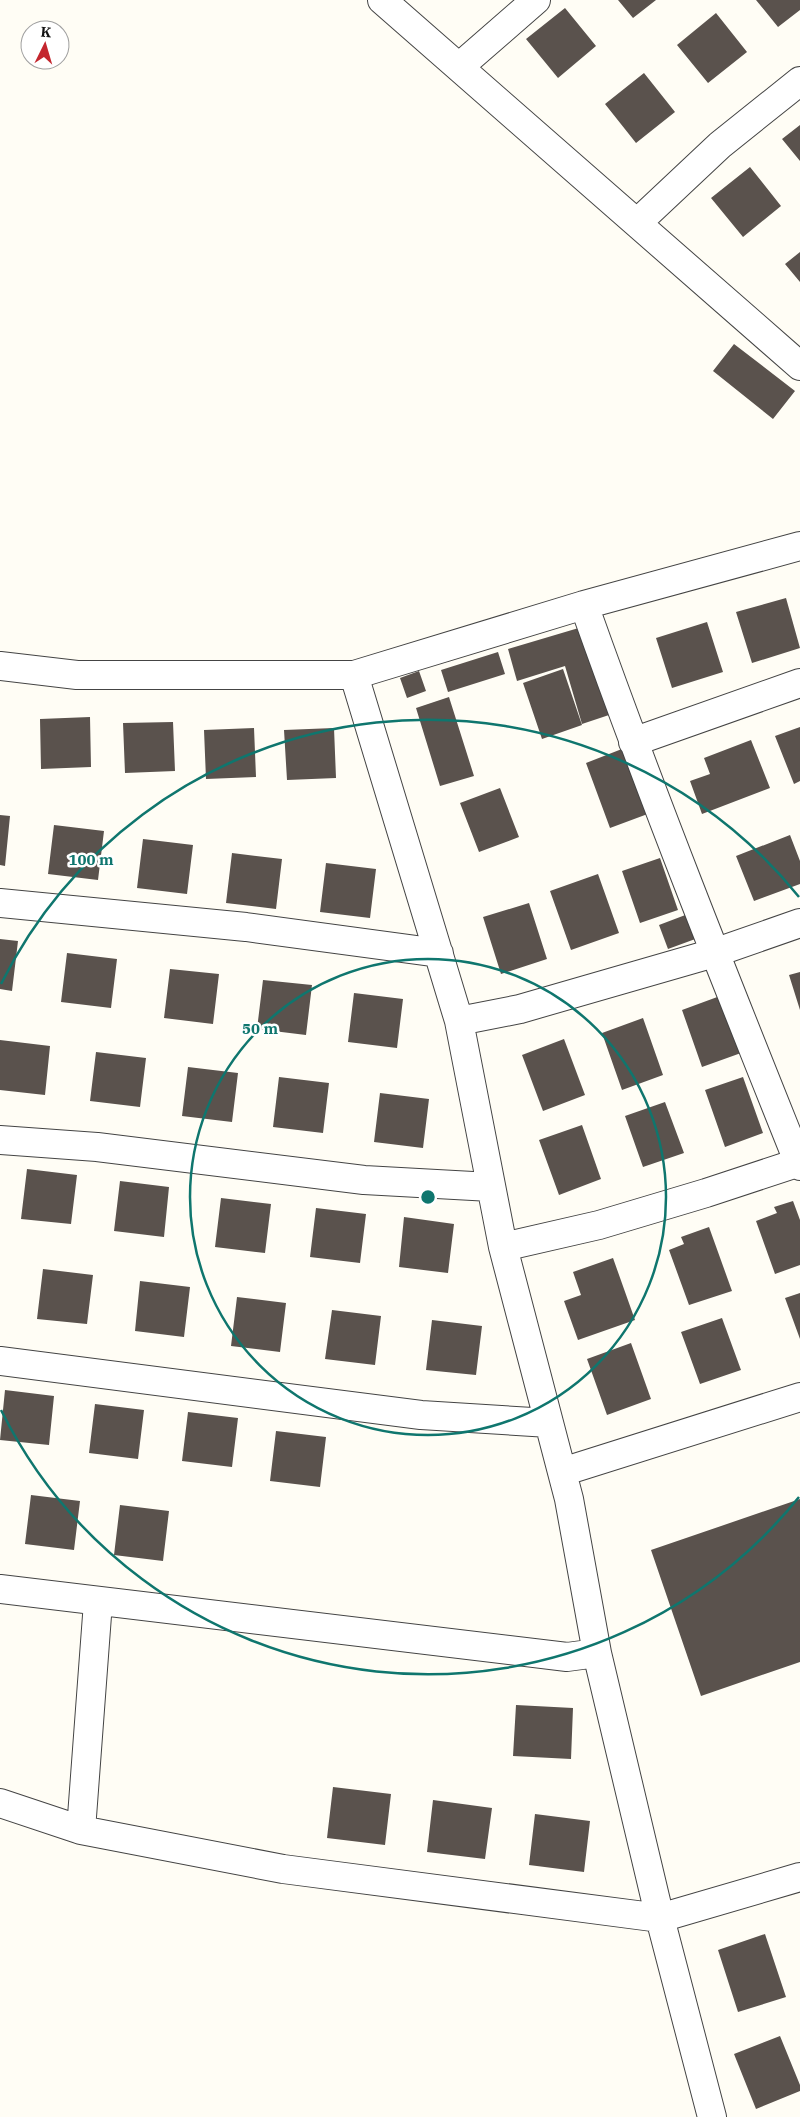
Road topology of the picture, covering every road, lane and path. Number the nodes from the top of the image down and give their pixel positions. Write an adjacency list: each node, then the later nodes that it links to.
1 (382, 0): 3 (street)
2 (536, 0): 3 (street)
3 (459, 67): 5 (street)
4 (800, 81): 5 (street)
5 (637, 223): 6 (street)
6 (800, 366)
7 (800, 546): 8 (street)
8 (584, 605): 10 (street); 12 (street)
9 (0, 666): 10 (street)
10 (354, 674): 15 (street)
11 (800, 683): 12 (street)
12 (633, 742): 16 (street)
13 (0, 903): 15 (street)
14 (800, 923): 16 (street)
15 (439, 953): 17 (street)
16 (714, 953): 17 (street); 19 (street)
17 (459, 1021): 20 (street)
18 (0, 1140): 20 (street)
19 (800, 1163): 21 (street)
20 (491, 1187): 21 (street)
21 (503, 1247): 24 (street)
22 (0, 1361): 24 (street)
23 (800, 1397): 25 (street)
24 (549, 1423): 25 (street)
25 (562, 1472): 28 (street)
26 (0, 1589): 27 (street)
27 (98, 1602): 28 (street); 30 (street)
28 (597, 1653): 32 (street)
29 (0, 1803): 30 (street)
30 (81, 1830): 32 (street)
31 (800, 1877): 32 (street)
32 (660, 1918): 33 (street)
33 (712, 2117)

